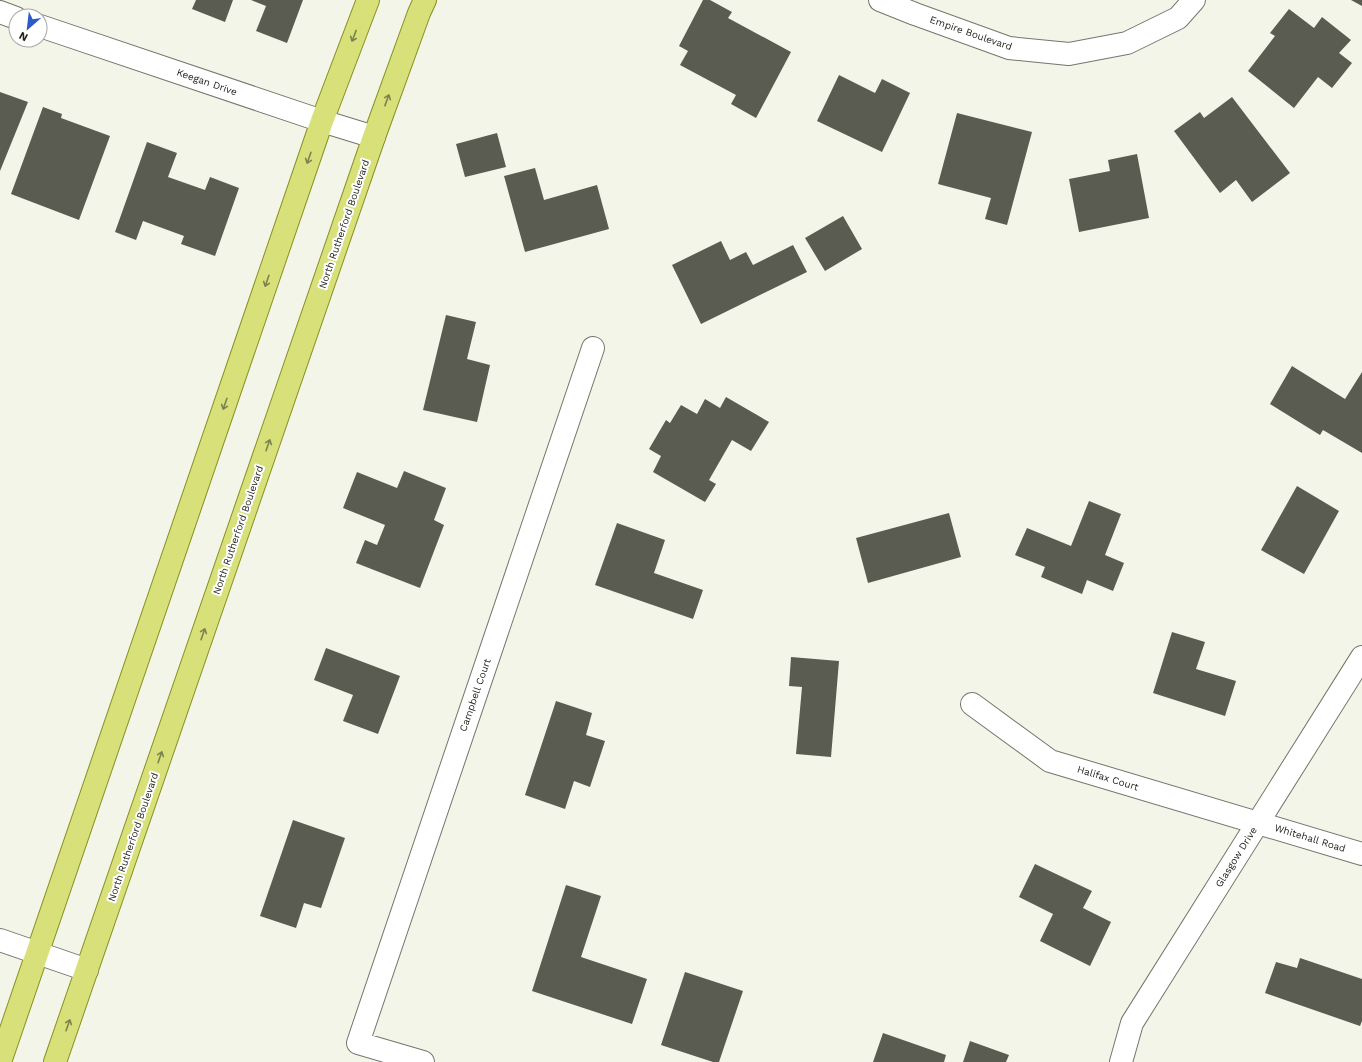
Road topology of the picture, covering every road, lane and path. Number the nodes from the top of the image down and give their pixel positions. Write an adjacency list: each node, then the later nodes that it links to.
1 (368, 0): 6 (main road, one-way to 6)
2 (425, 0): 7 (main road, North Rutherford Boulevard, one-way to 2)
3 (880, 0): 4 (street, Empire Boulevard)
4 (1194, 0)
5 (48, 29): 6 (street, Keegan Drive)
6 (322, 121): 7 (street, Keegan Drive); 14 (main road, one-way to 14)
7 (374, 137): 15 (main road, North Rutherford Boulevard, one-way to 7)
8 (593, 348): 18 (street, Campbell Court)
9 (1362, 657): 11 (street, Glasgow Drive)
10 (972, 704): 11 (street, Halifax Court)
11 (1258, 822): 12 (street, Whitehall Road); 19 (street, Glasgow Drive)
12 (1362, 854)
13 (0, 940): 14 (street)
14 (38, 953): 15 (street); 16 (main road)
15 (87, 970): 17 (main road, North Rutherford Boulevard, one-way to 15)
16 (0, 1062)
17 (55, 1062)
18 (423, 1062)
19 (1121, 1062)

